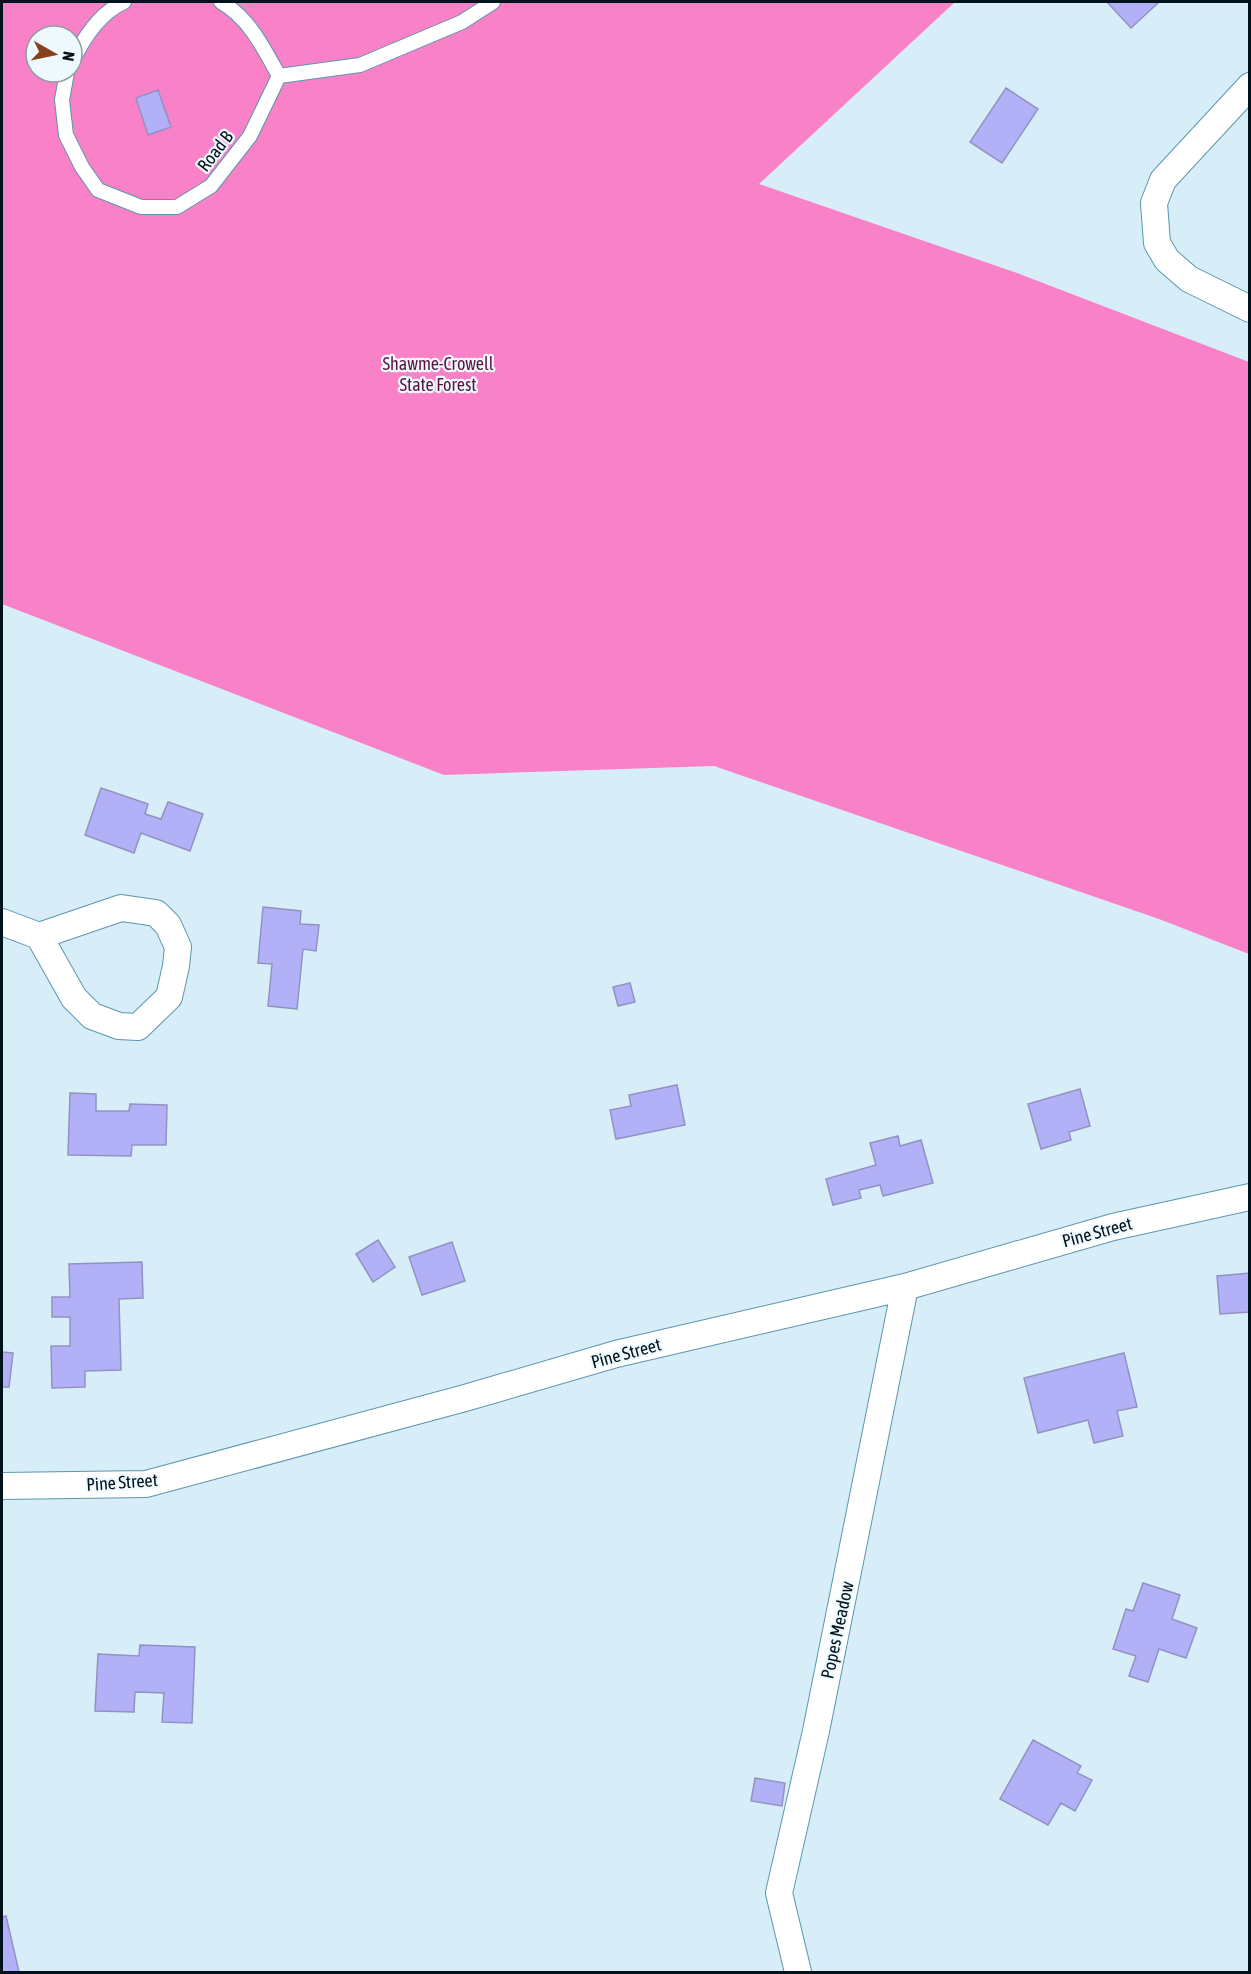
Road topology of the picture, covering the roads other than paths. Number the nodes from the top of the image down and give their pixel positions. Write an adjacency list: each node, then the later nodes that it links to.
1 (124, 2): 4 (lane)
2 (221, 2): 5 (lane)
3 (493, 2): 5 (lane)
4 (84, 37)
5 (279, 76): 6 (lane, Road B)
6 (65, 84)
7 (1250, 86): 8 (street)
8 (1250, 309)
9 (2, 922): 10 (street)
10 (39, 936): 10 (street)
11 (1250, 1197): 12 (street, Pine Street)
12 (905, 1287): 13 (street, Pine Street); 14 (street, Popes Meadow)
13 (2, 1486)
14 (798, 1972)

